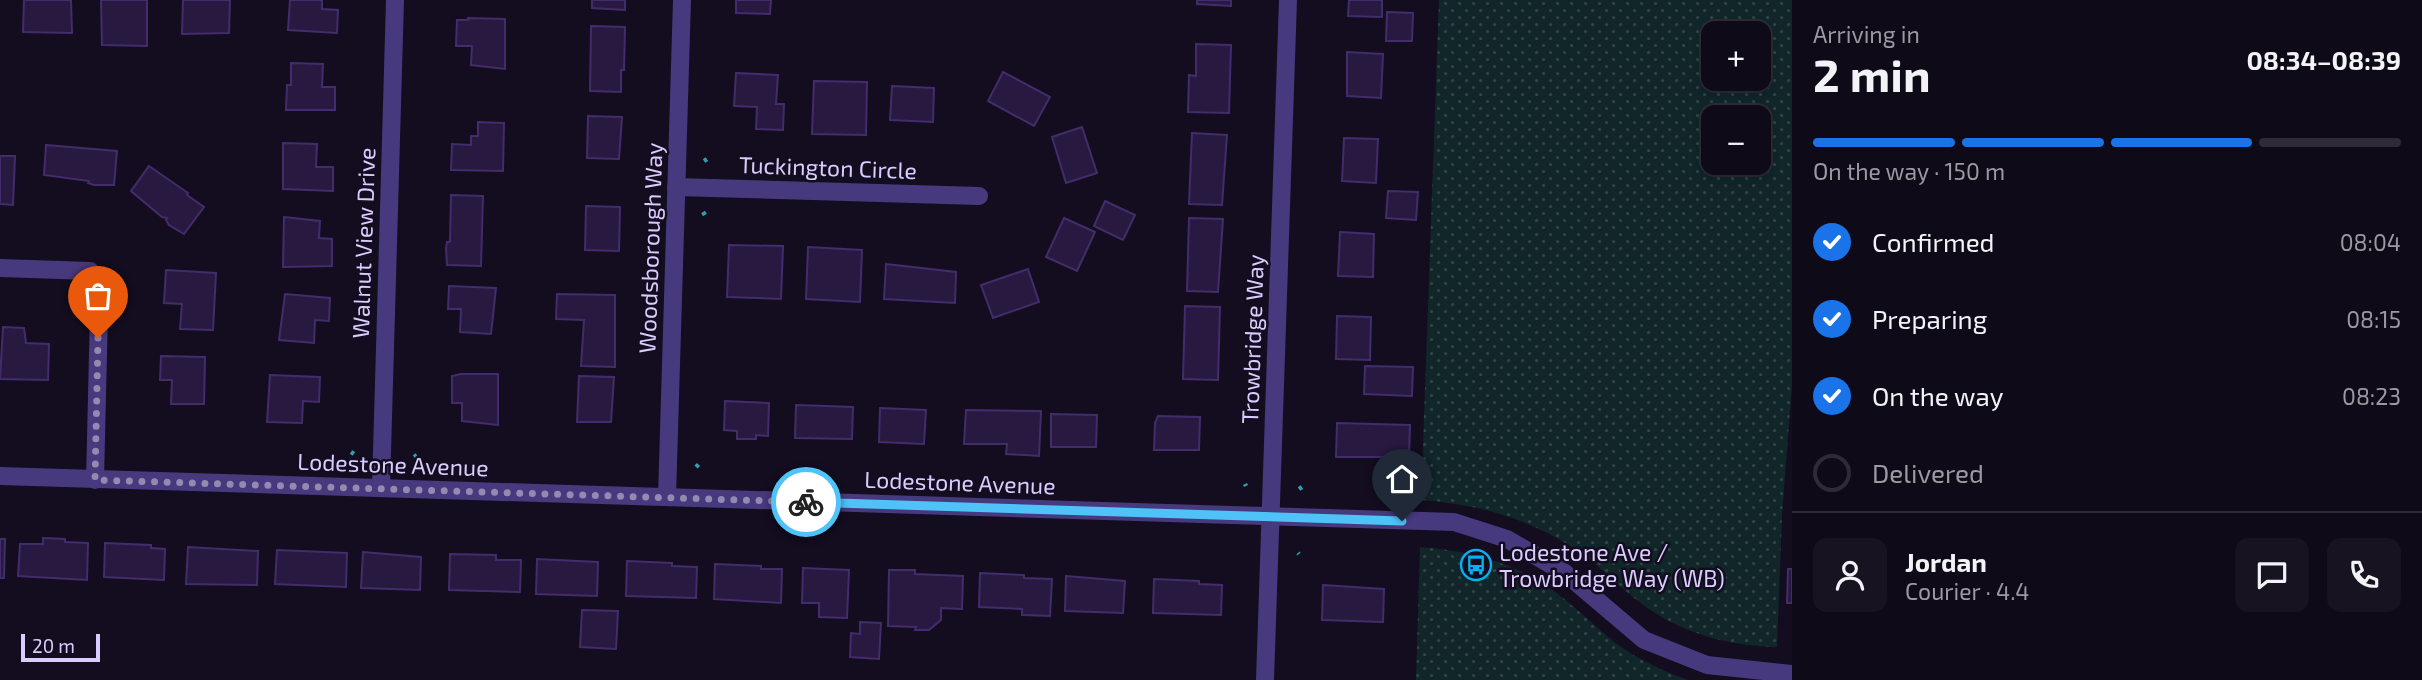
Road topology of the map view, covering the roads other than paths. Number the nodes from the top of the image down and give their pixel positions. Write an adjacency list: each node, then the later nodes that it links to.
1 (395, 0): 9 (street, Walnut View Drive)
2 (682, 0): 4 (street, Woodsborough Way)
3 (1288, 0): 11 (street, Trowbridge Way)
4 (676, 187): 5 (street, Tuckington Circle); 10 (street, Woodsborough Way)
5 (979, 196)
6 (0, 268): 8 (street)
7 (0, 476): 8 (street, Lodestone Avenue)
8 (95, 480): 9 (street, Lodestone Avenue)
9 (381, 487): 10 (street, Lodestone Avenue)
10 (667, 498): 11 (street, Lodestone Avenue)
11 (1270, 518): 12 (street, Lodestone Avenue); 13 (street, Trowbridge Way)
12 (1792, 674)
13 (1265, 680)

